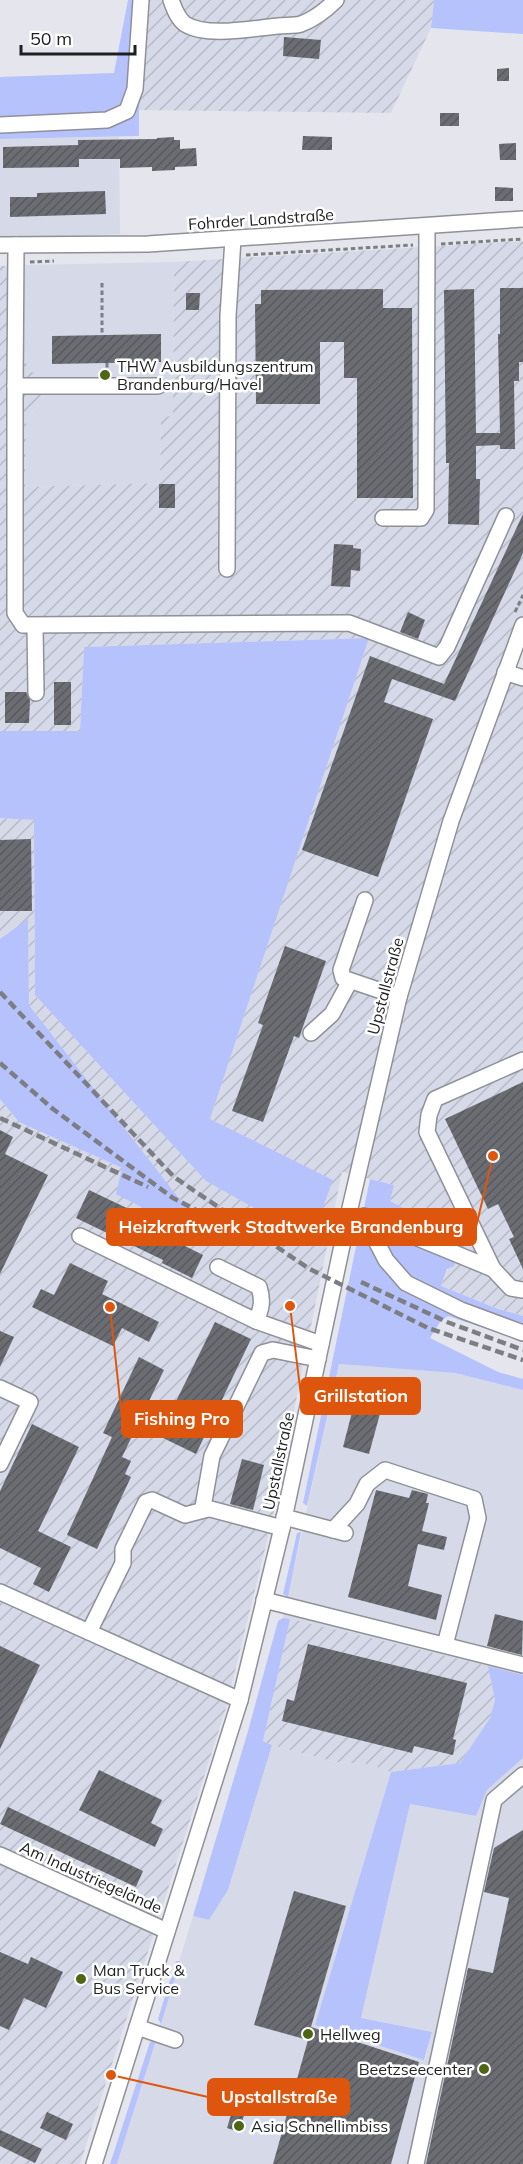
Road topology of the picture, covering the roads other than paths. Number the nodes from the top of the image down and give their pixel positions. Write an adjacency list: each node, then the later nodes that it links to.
1 (141, 0): 4 (street)
2 (171, 0): 3 (street)
3 (336, 0)
4 (0, 125)
5 (523, 219): 6 (street, Fohrder Landstraße)
6 (427, 227): 7 (street, Fohrder Landstraße); 13 (street)
7 (233, 239): 9 (street, Fohrder Landstraße); 14 (street)
8 (0, 245): 9 (street, Fohrder Landstraße)
9 (16, 245): 10 (street)
10 (15, 386): 11 (street); 16 (street)
11 (158, 386)
12 (506, 516): 16 (street)
13 (383, 518)
14 (227, 568)
15 (523, 625): 17 (street, Upstallstraße)
16 (35, 626): 19 (street)
17 (505, 672): 18 (street); 22 (street, Upstallstraße)
18 (523, 678)
19 (36, 693)
20 (365, 900): 21 (street)
21 (350, 981): 22 (street); 23 (street)
22 (399, 998): 25 (street, Upstallstraße)
23 (311, 1033)
24 (523, 1060): 29 (street)
25 (350, 1208): 26 (street); 33 (street, Upstallstraße)
26 (369, 1219): 29 (street); 32 (street)
27 (80, 1236): 31 (street)
28 (218, 1267): 31 (street)
29 (493, 1269): 30 (street)
30 (523, 1290)
31 (256, 1321): 33 (street)
32 (523, 1333)
33 (321, 1344): 34 (street, Upstallstraße)
34 (318, 1359): 37 (street); 38 (street, Upstallstraße)
35 (0, 1388): 36 (street)
36 (0, 1464)
37 (208, 1509): 38 (street); 41 (street)
38 (283, 1522): 40 (street, Upstallstraße); 42 (street)
39 (0, 1592): 41 (street)
40 (264, 1600): 42 (street); 44 (street, Upstallstraße)
41 (89, 1632): 44 (street)
42 (445, 1645): 43 (street)
43 (523, 1665)
44 (240, 1700): 47 (street, Upstallstraße)
45 (523, 1775): 51 (street)
46 (0, 1855): 47 (street, Am Industriegelände)
47 (167, 1931): 48 (street, Upstallstraße)
48 (137, 2027): 49 (street); 50 (street, Upstallstraße)
49 (175, 2040)
50 (94, 2164)
51 (416, 2164)

